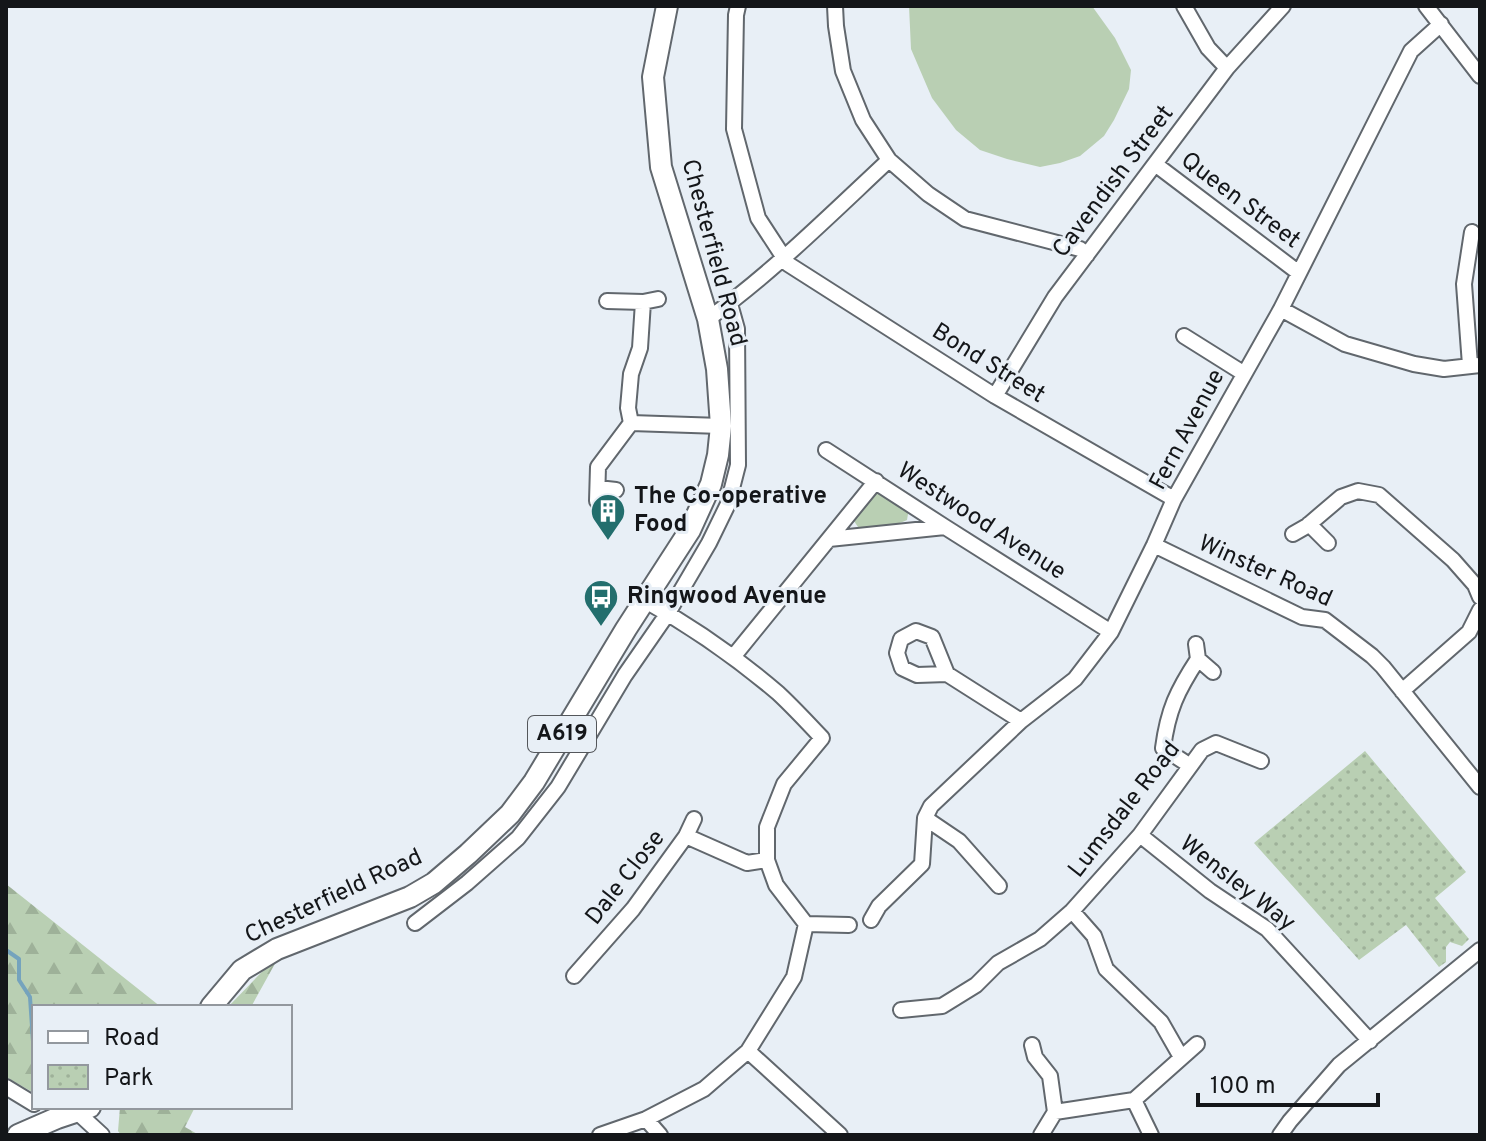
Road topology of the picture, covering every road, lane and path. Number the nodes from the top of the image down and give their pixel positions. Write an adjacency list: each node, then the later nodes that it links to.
1 (667, 6): 21 (highway, Chesterfield Road / A619)
2 (738, 6): 14 (street, Bond Street)
3 (835, 6): 10 (street)
4 (1184, 6): 8 (street)
5 (1283, 6): 8 (street, Cavendish Street)
6 (1426, 6): 7 (street)
7 (1441, 24): 9 (street); 15 (street, Fern Avenue)
8 (1227, 68): 11 (street, Cavendish Street)
9 (1480, 76)
10 (889, 160): 13 (street); 14 (street)
11 (1155, 164): 13 (street, Cavendish Street); 15 (street, Queen Street)
12 (1470, 231): 23 (street)
13 (1087, 255): 25 (street, Cavendish Street)
14 (784, 257): 19 (street); 25 (street, Bond Street)
15 (1299, 273): 20 (street, Fern Avenue)
16 (658, 299): 18 (street)
17 (607, 301): 18 (street)
18 (643, 302): 26 (street)
19 (730, 304): 21 (street); 41 (street, Chesterfield Road)
20 (1281, 309): 23 (street); 24 (street, Fern Avenue)
21 (708, 319): 27 (highway, Chesterfield Road / A619)
22 (1184, 336): 24 (street)
23 (1475, 365)
24 (1243, 373): 31 (street, Fern Avenue)
25 (995, 396): 31 (street, Bond Street)
26 (631, 423): 27 (street); 30 (street)
27 (721, 426): 39 (highway, Chesterfield Road / A619)
28 (826, 450): 29 (street, Westwood Avenue)
29 (876, 481): 33 (street, Westwood Avenue); 35 (street)
30 (616, 490)
31 (1174, 499): 37 (street, Fern Avenue)
32 (1309, 524): 34 (street); 36 (street); 38 (street)
33 (945, 527): 35 (street); 42 (street, Westwood Avenue)
34 (1293, 534)
35 (829, 539): 44 (street)
36 (1328, 543)
37 (1154, 545): 42 (street, Fern Avenue); 48 (street, Winster Road)
38 (1480, 597)
39 (644, 600): 41 (street); 66 (highway, Chesterfield Road / A619)
40 (1480, 610): 48 (street)
41 (668, 613): 44 (street); 61 (street, Chesterfield Road)
42 (1111, 632): 49 (street, Fern Avenue)
43 (1196, 644): 45 (street)
44 (733, 657): 57 (street)
45 (1198, 659): 46 (street); 51 (street)
46 (1213, 672)
47 (947, 674): 49 (street)
48 (1402, 691): 52 (street, Winster Road)
49 (1021, 721): 53 (street, Fern Avenue)
50 (1261, 761): 51 (street, Lumsdale Road)
51 (1189, 765): 55 (street, Lumsdale Road)
52 (1478, 781)
53 (925, 818): 58 (street); 60 (street)
54 (694, 819): 56 (street)
55 (1140, 835): 59 (street, Lumsdale Road); 68 (street, Wensley Way)
56 (686, 836): 57 (street, Dale Close); 65 (street, Dale Close)
57 (767, 860): 62 (street)
58 (999, 886)
59 (1072, 911): 67 (street, Lumsdale Road); 72 (street)
60 (871, 920)
61 (415, 923)
62 (806, 924): 63 (street); 71 (street)
63 (849, 925)
64 (1480, 950): 68 (street)
65 (574, 976)
66 (213, 1005)
67 (901, 1010)
68 (1370, 1041): 86 (street)
69 (1197, 1044): 72 (street)
70 (1032, 1045): 77 (street)
71 (748, 1051): 78 (street); 83 (street)
72 (1181, 1057): 74 (street)
73 (6, 1087): 75 (street)
74 (1134, 1100): 77 (street); 85 (street)
75 (32, 1103)
76 (75, 1112): 79 (highway); 80 (street)
77 (1055, 1112): 84 (street)
78 (646, 1119): 81 (street); 82 (street)
79 (18, 1135)
80 (102, 1135)
81 (600, 1135)
82 (660, 1135)
83 (840, 1135)
84 (1041, 1135)
85 (1151, 1135)
86 (1280, 1135)

